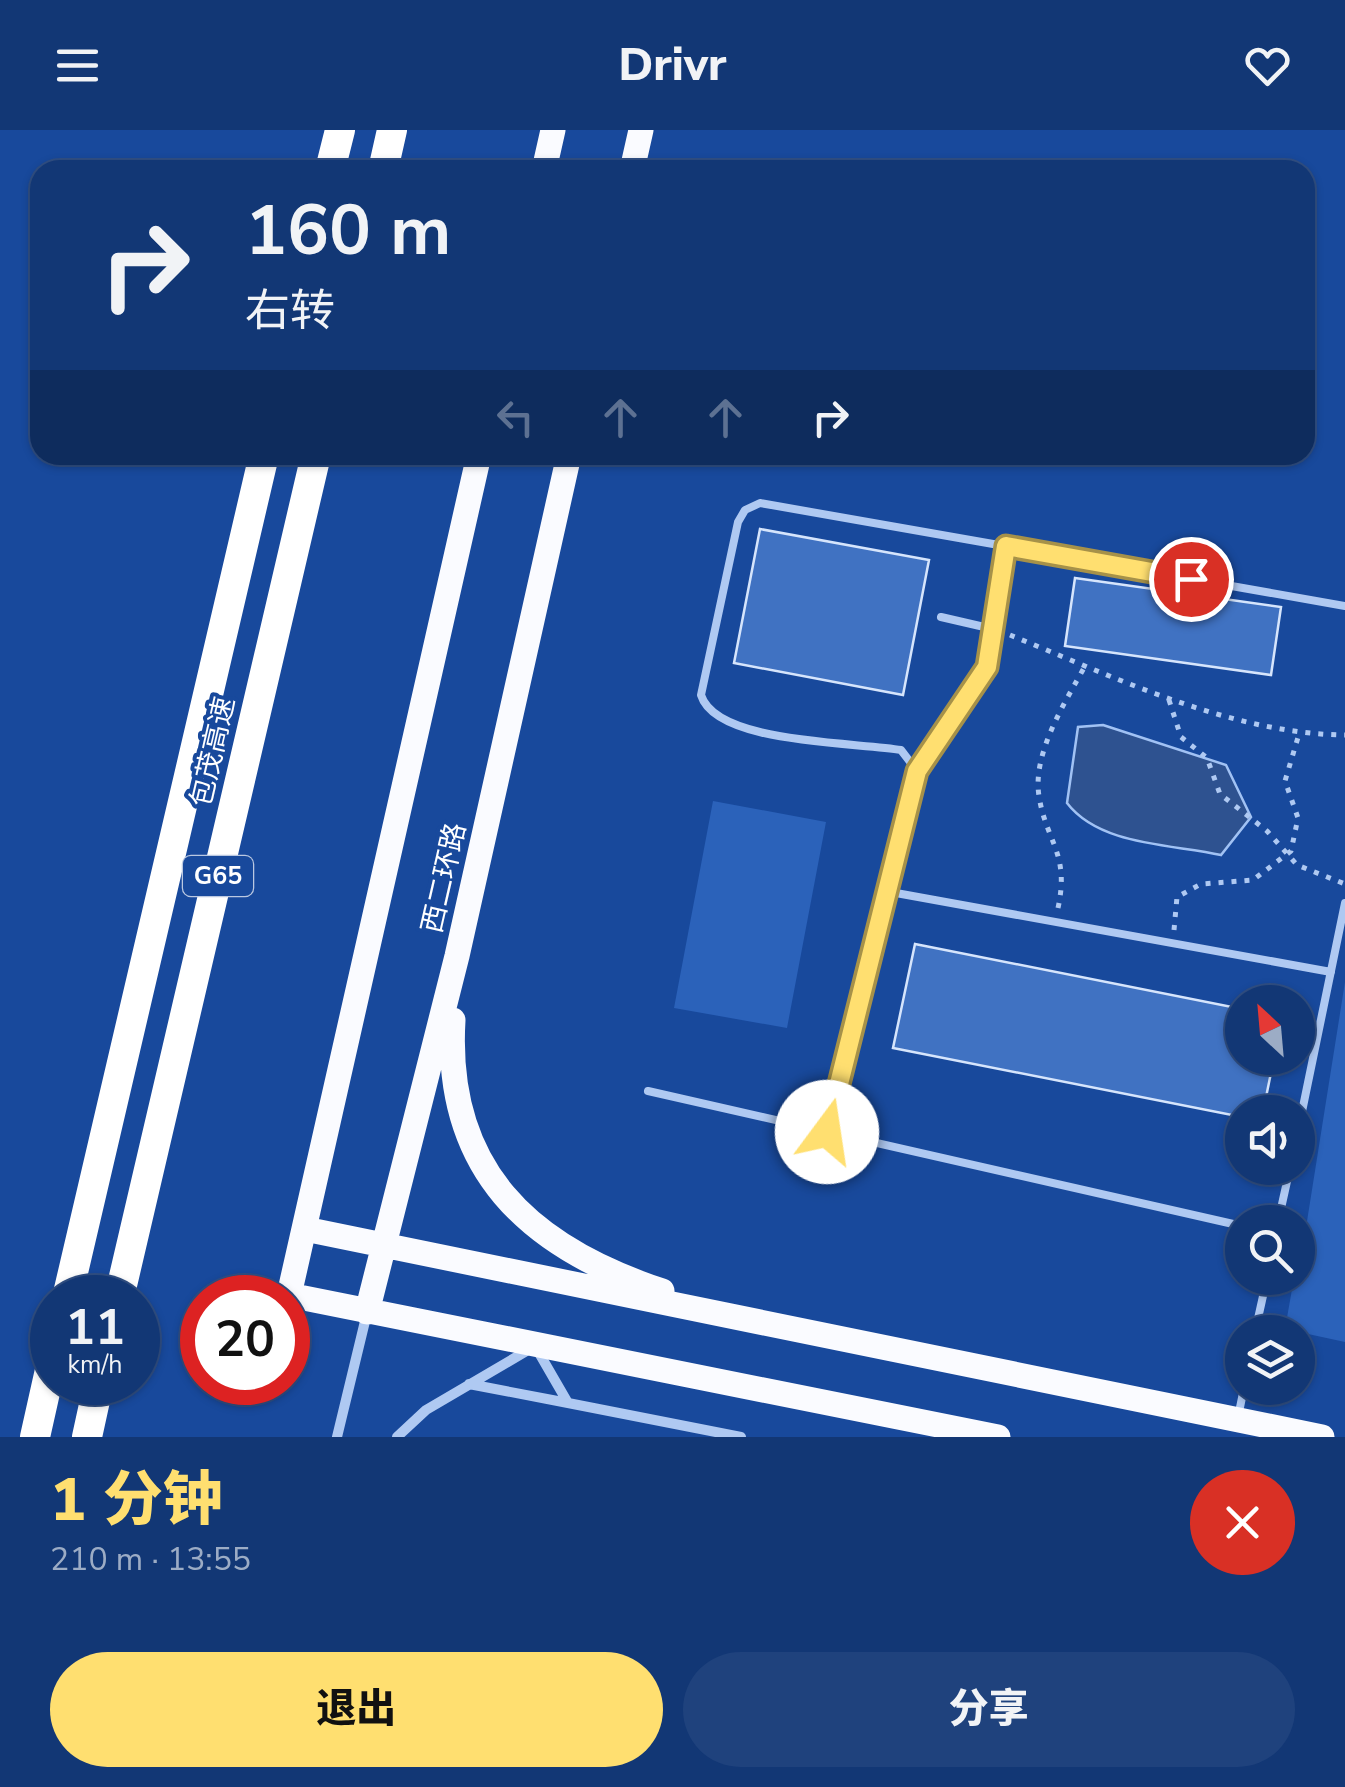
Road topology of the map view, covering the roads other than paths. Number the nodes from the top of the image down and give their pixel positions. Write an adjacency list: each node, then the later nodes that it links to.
1 (340, 130): 5 (highway)
2 (392, 130): 6 (highway)
3 (553, 130): 7 (main road)
4 (642, 130): 8 (main road)
5 (332, 160)
6 (385, 160)
7 (546, 160)
8 (634, 160)
9 (262, 465): 28 (highway, 包茂高速 / G65)
10 (314, 465): 29 (highway, 包茂高速 / G65)
11 (478, 465): 26 (main road)
12 (567, 465): 20 (main road, 西二环路)
13 (1006, 546): 14 (lane); 16 (lane); 17 (lane)
14 (1345, 606)
15 (941, 618): 16 (lane)
16 (993, 628): 17 (lane)
17 (917, 771): 18 (lane)
18 (885, 890): 21 (lane); 24 (lane)
19 (1345, 903): 21 (lane)
20 (457, 956): 27 (main road, 西二环路); 33 (main road)
21 (1331, 972): 23 (lane)
22 (648, 1092): 24 (lane)
23 (1305, 1095)
24 (827, 1132): 25 (lane)
25 (1225, 1222)
26 (304, 1229): 27 (main road); 30 (main road)
27 (383, 1248): 32 (main road, 西二环路); 33 (main road)
28 (72, 1275)
29 (124, 1275)
30 (294, 1275)
31 (310, 1300): 32 (main road)
32 (367, 1312): 34 (main road); 43 (street)
33 (776, 1328): 40 (main road)
34 (535, 1346): 35 (street); 36 (street); 46 (main road)
35 (468, 1384): 36 (street); 44 (street)
36 (568, 1403): 45 (street)
37 (42, 1405): 41 (highway)
38 (95, 1405): 42 (highway)
39 (1240, 1405): 40 (lane)
40 (1237, 1420): 47 (main road)
41 (35, 1437)
42 (87, 1437)
43 (337, 1437)
44 (397, 1437)
45 (741, 1437)
46 (998, 1437)
47 (1322, 1437)

